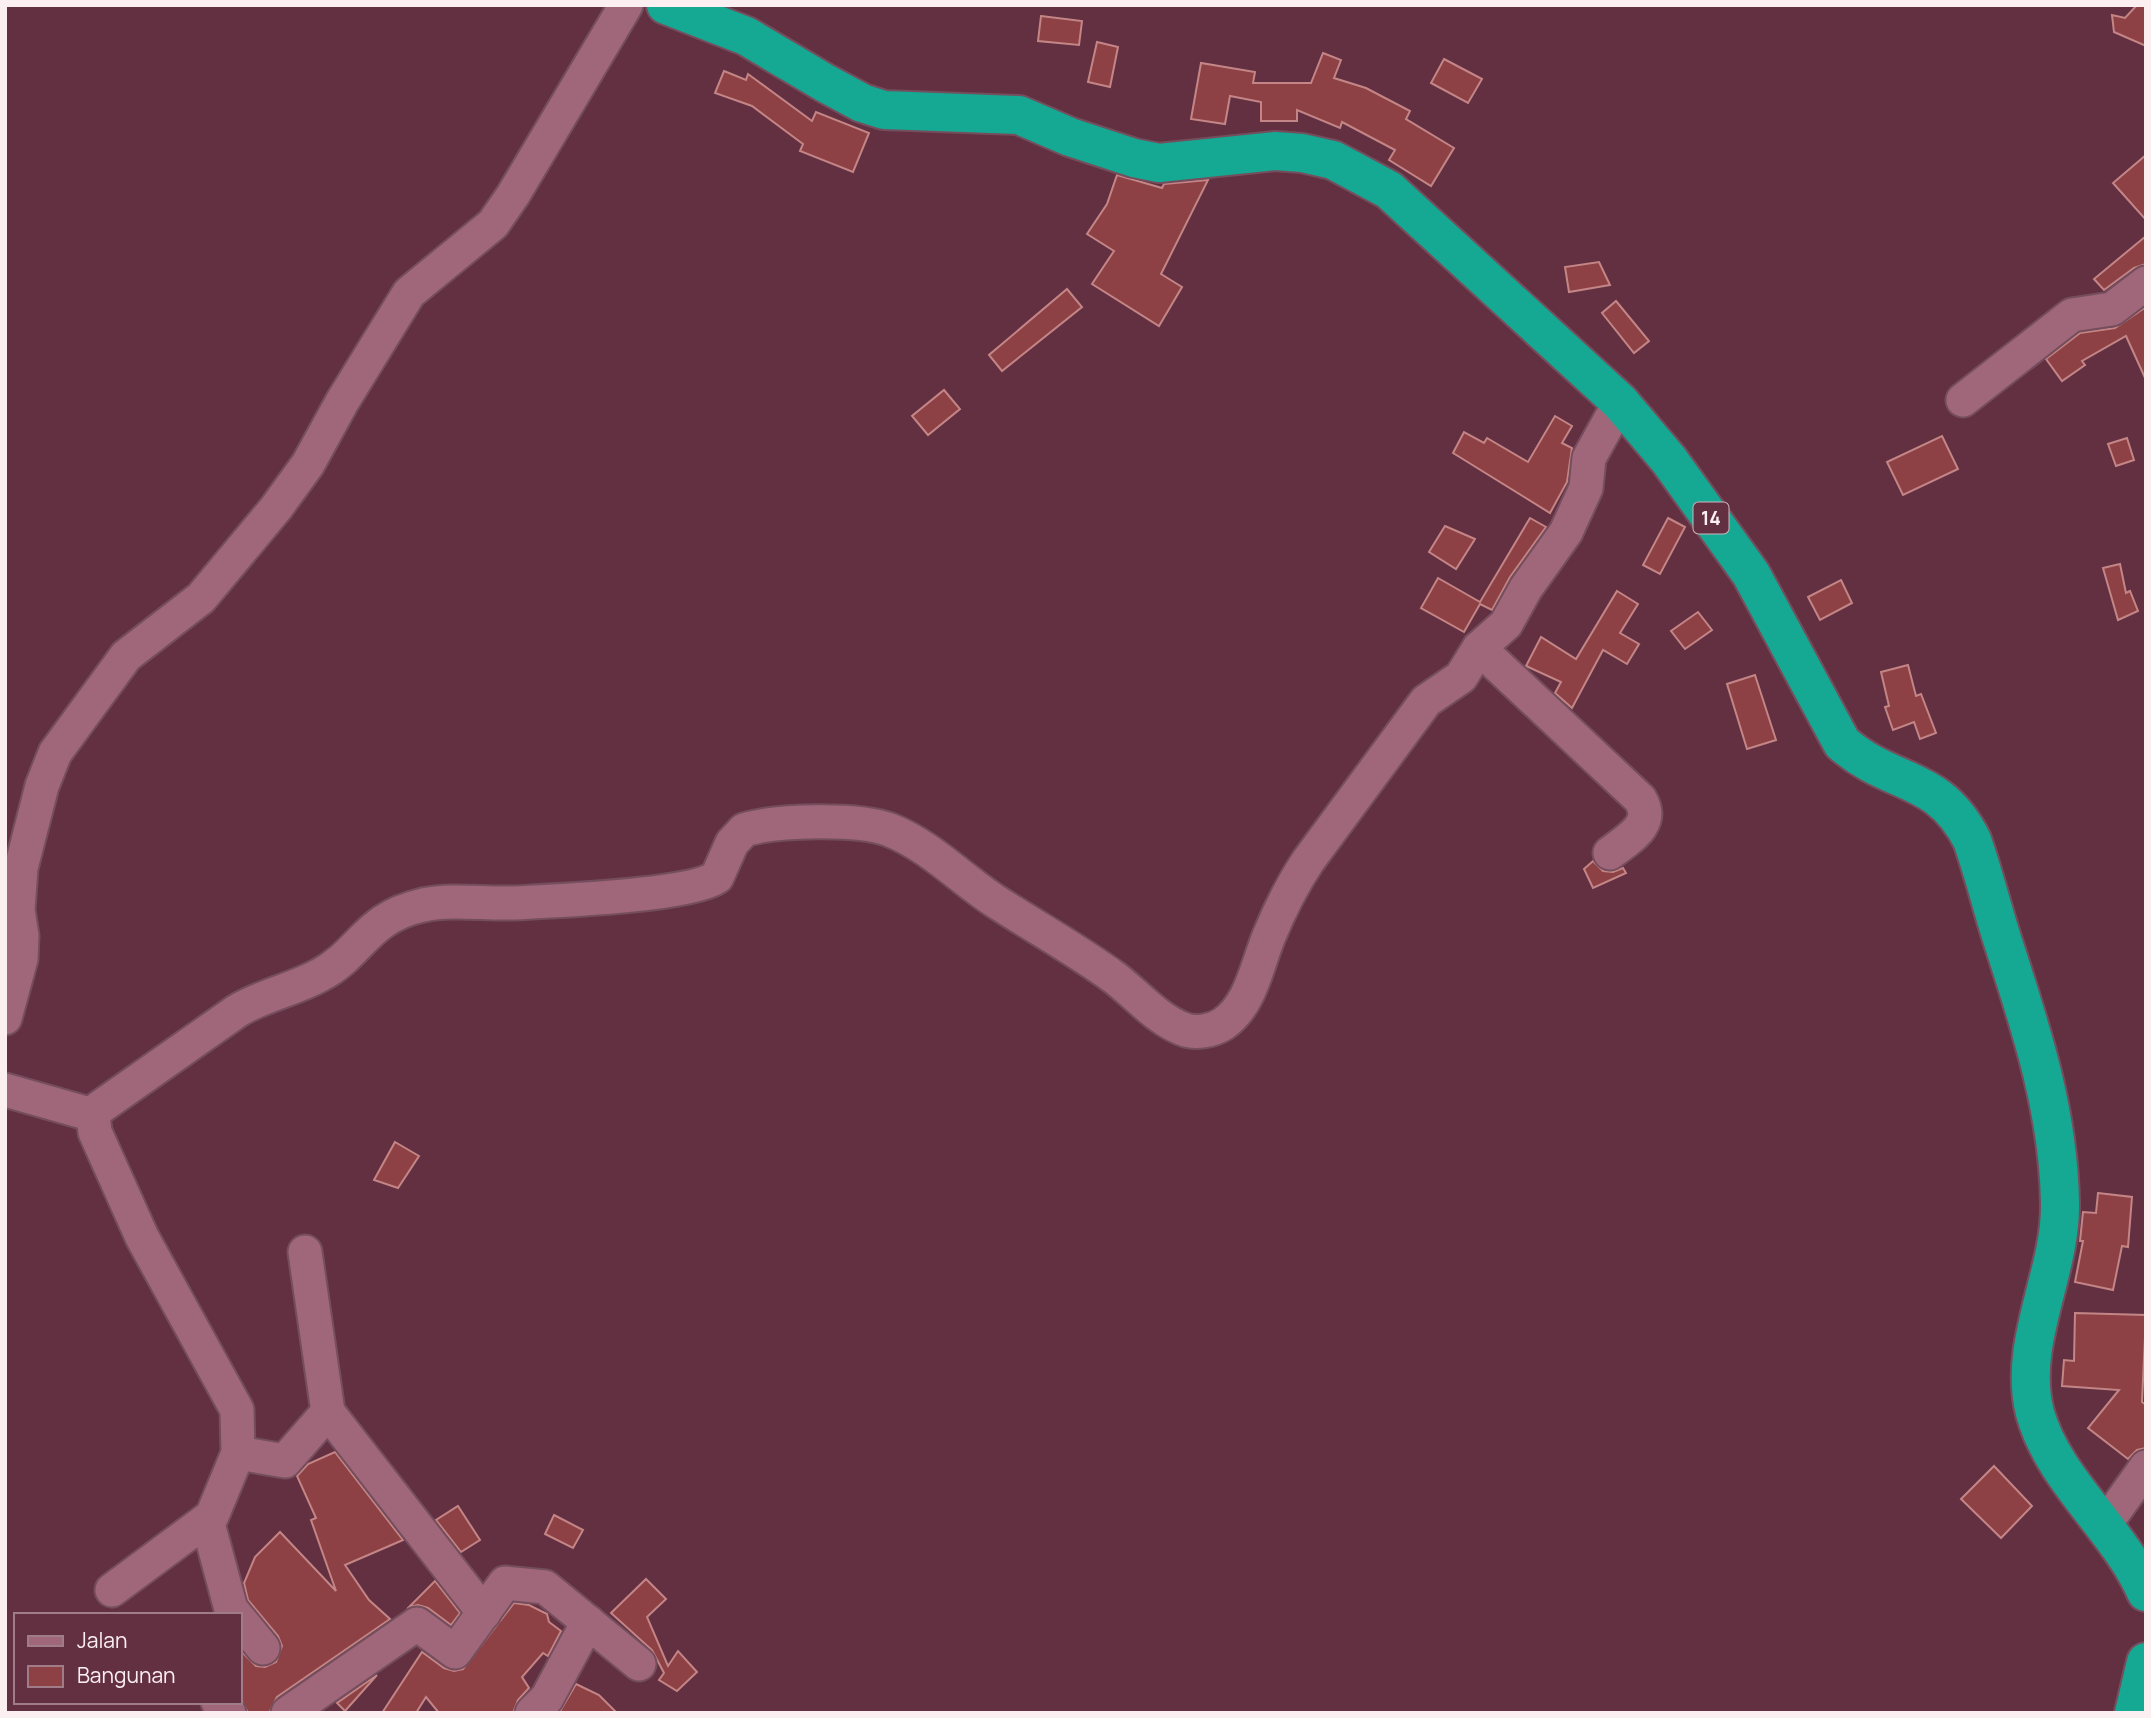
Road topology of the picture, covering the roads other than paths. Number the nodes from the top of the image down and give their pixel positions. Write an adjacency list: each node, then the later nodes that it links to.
1 (626, 5): 8 (street)
2 (666, 5): 5 (highway, 14)
3 (2146, 283): 4 (street)
4 (1963, 400)
5 (1620, 402): 6 (street); 16 (highway, 14)
6 (1479, 648): 7 (street); 10 (street)
7 (1609, 853)
8 (5, 1018)
9 (5, 1090): 10 (street)
10 (93, 1115): 13 (street)
11 (305, 1252): 12 (street)
12 (328, 1412): 13 (street); 20 (street)
13 (238, 1453): 15 (street)
14 (2146, 1467): 16 (street)
15 (206, 1520): 17 (street); 19 (street)
16 (2104, 1526): 18 (highway, 14)
17 (112, 1590)
18 (2146, 1592)
19 (234, 1613)
20 (484, 1613): 22 (street); 26 (street)
21 (242, 1622): 23 (street)
22 (588, 1622): 25 (street); 28 (street)
23 (263, 1648)
24 (2146, 1661): 29 (highway)
25 (639, 1664)
26 (329, 1702): 27 (street)
27 (288, 1713)
28 (532, 1713)
29 (2134, 1713)

